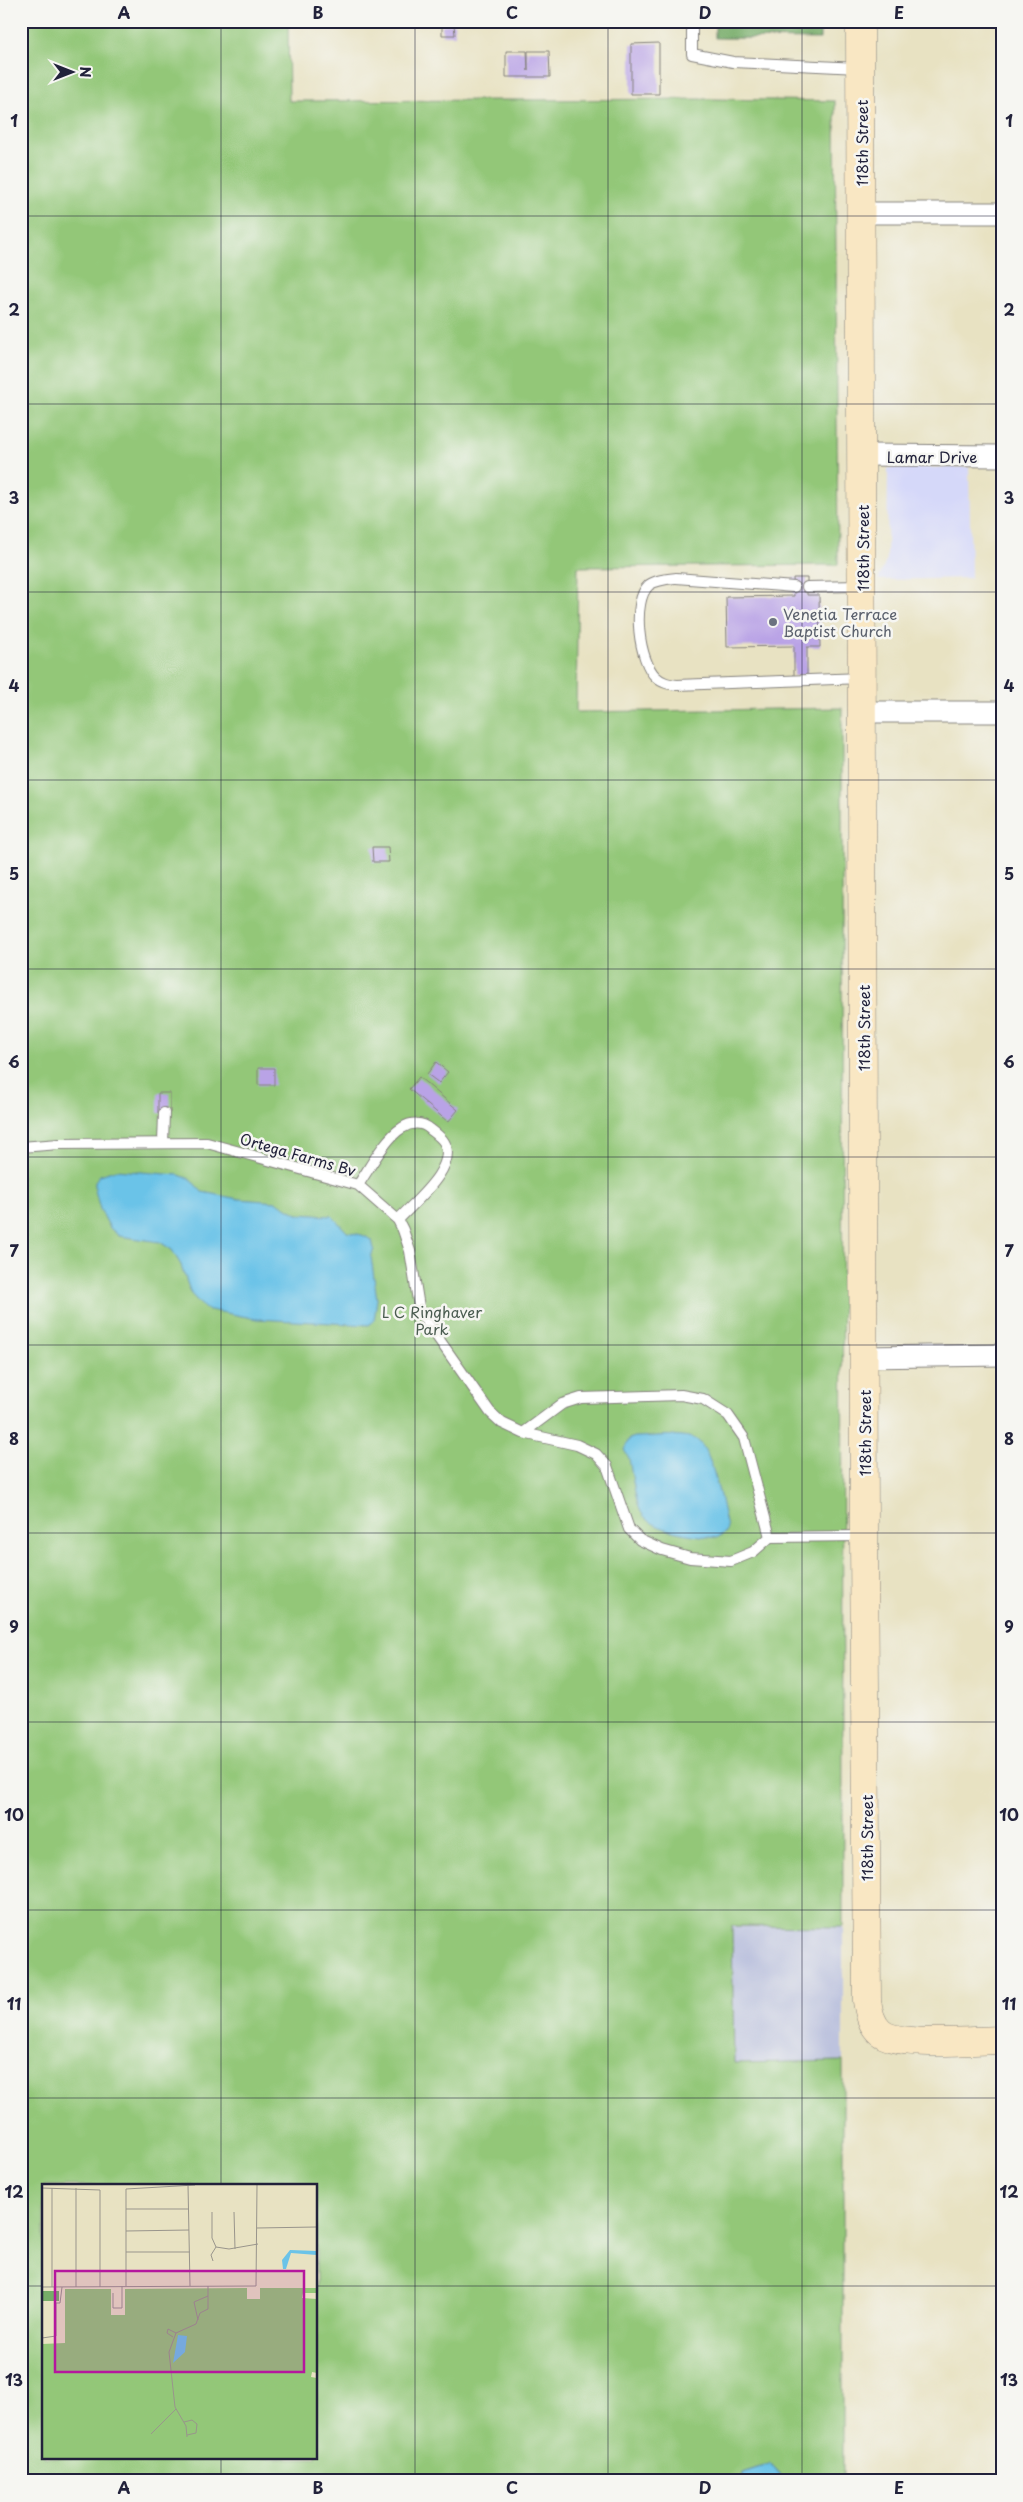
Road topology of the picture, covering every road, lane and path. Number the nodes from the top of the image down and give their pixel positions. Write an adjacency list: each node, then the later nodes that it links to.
1 (692, 21): 3 (lane)
2 (860, 21): 3 (street, 118th Street)
3 (860, 68): 4 (street, 118th Street)
4 (861, 213): 5 (street); 6 (street, 118th Street)
5 (1002, 213)
6 (862, 455): 7 (street, Lamar Drive); 8 (street, 118th Street)
7 (1002, 456)
8 (862, 586): 10 (lane); 11 (street, 118th Street)
9 (794, 587): 11 (lane)
10 (807, 587)
11 (863, 678): 12 (street, 118th Street)
12 (863, 712): 13 (street); 20 (street, 118th Street)
13 (1002, 712)
14 (164, 1114): 15 (lane)
15 (163, 1143): 16 (lane, Ortega Farms Bv); 17 (lane, Ortega Farms Bv)
16 (21, 1147)
17 (358, 1185): 18 (lane, Ortega Farms Bv); 18 (lane)
18 (398, 1220): 21 (lane, Ortega Farms Bv)
19 (1002, 1355): 20 (street)
20 (864, 1357): 22 (street, 118th Street)
21 (523, 1433): 23 (lane, Ortega Farms Bv); 23 (lane)
22 (864, 1536): 23 (lane); 24 (street, 118th Street)
23 (770, 1537)
24 (1002, 2040)

